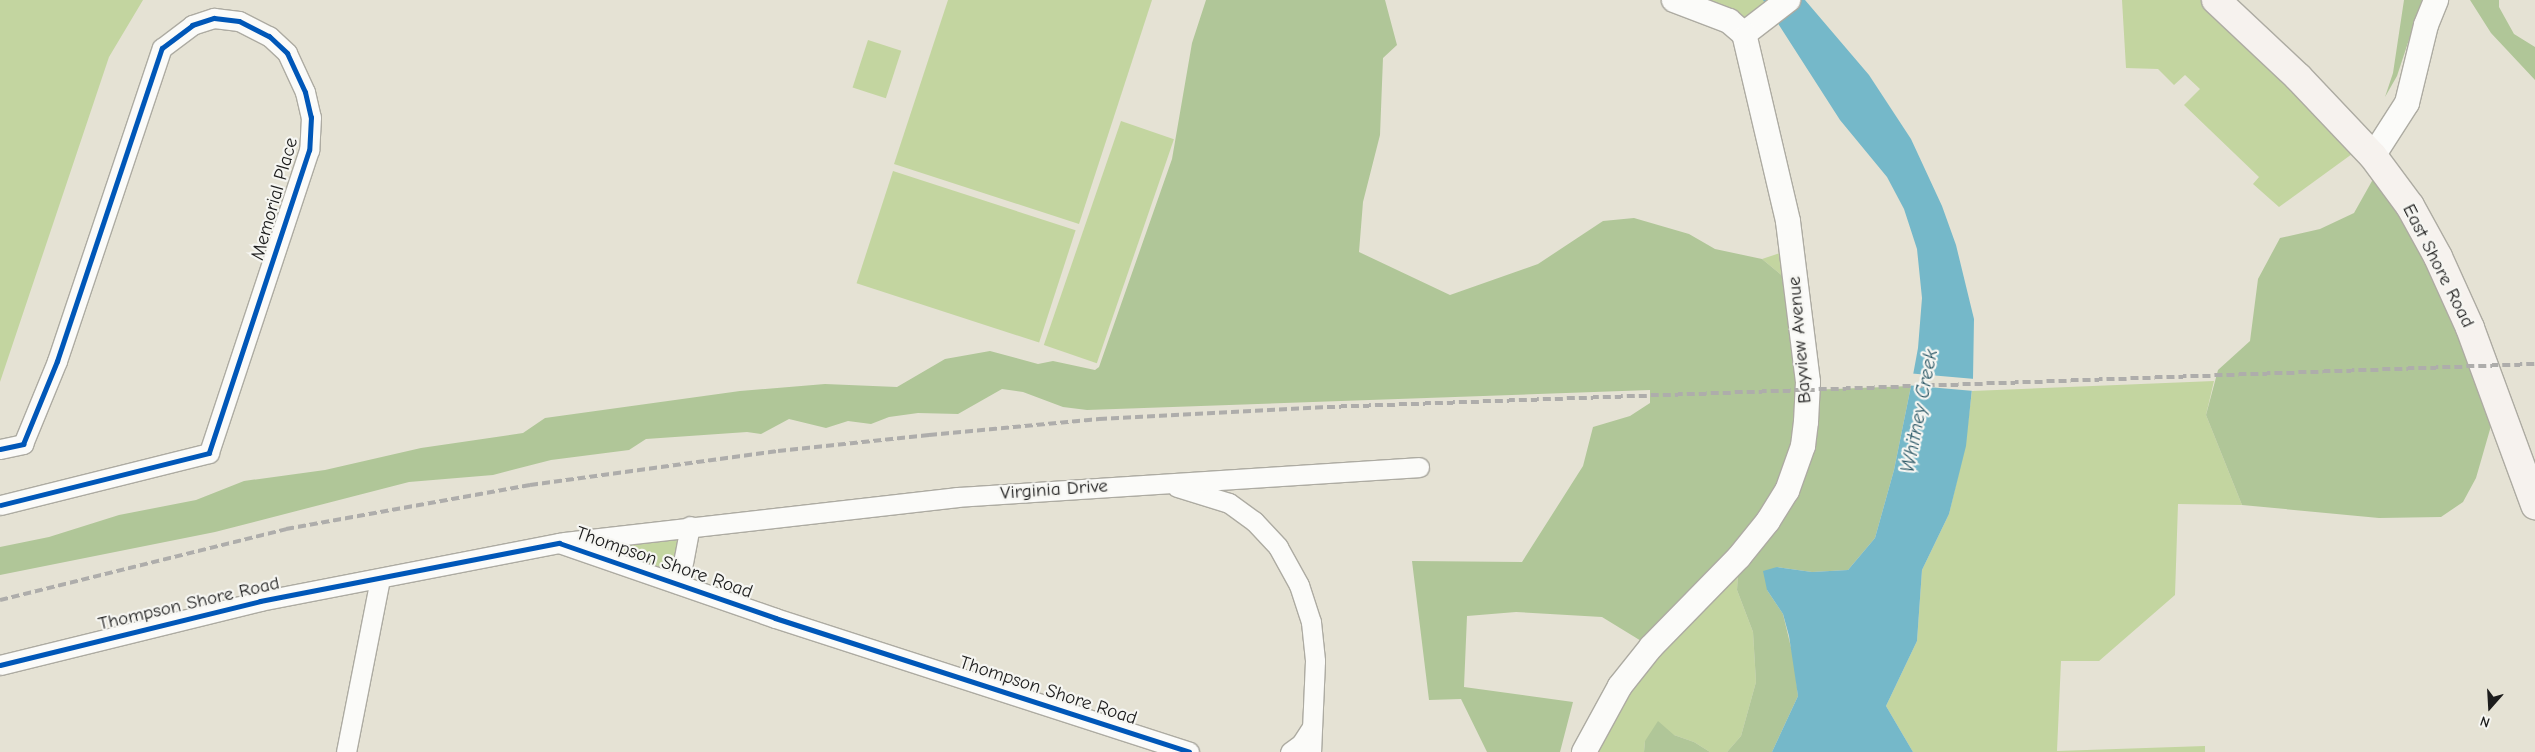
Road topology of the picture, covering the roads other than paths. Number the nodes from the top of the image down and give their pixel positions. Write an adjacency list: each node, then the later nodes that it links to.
1 (1674, 0): 5 (street)
2 (2216, 0): 6 (main road, East Shore Road)
3 (2436, 0): 6 (street)
4 (1778, 7): 5 (street)
5 (1744, 34): 22 (street, Bayview Avenue)
6 (2373, 156): 11 (main road, East Shore Road)
7 (0, 449): 10 (street, Memorial Place)
8 (1418, 467): 9 (street, Virginia Drive)
9 (1138, 484): 12 (street, Virginia Drive); 17 (street)
10 (0, 505)
11 (2535, 505)
12 (690, 526): 13 (street, Virginia Drive); 15 (street)
13 (559, 543): 14 (street, Thompson Shore Road); 15 (street, Thompson Shore Road)
14 (380, 579): 16 (street, Thompson Shore Road); 18 (street)
15 (679, 584): 19 (street, Thompson Shore Road)
16 (0, 666)
17 (1313, 726): 20 (street); 21 (street)
18 (346, 752)
19 (1189, 752)
20 (1290, 752)
21 (1312, 752)
22 (1584, 752)

